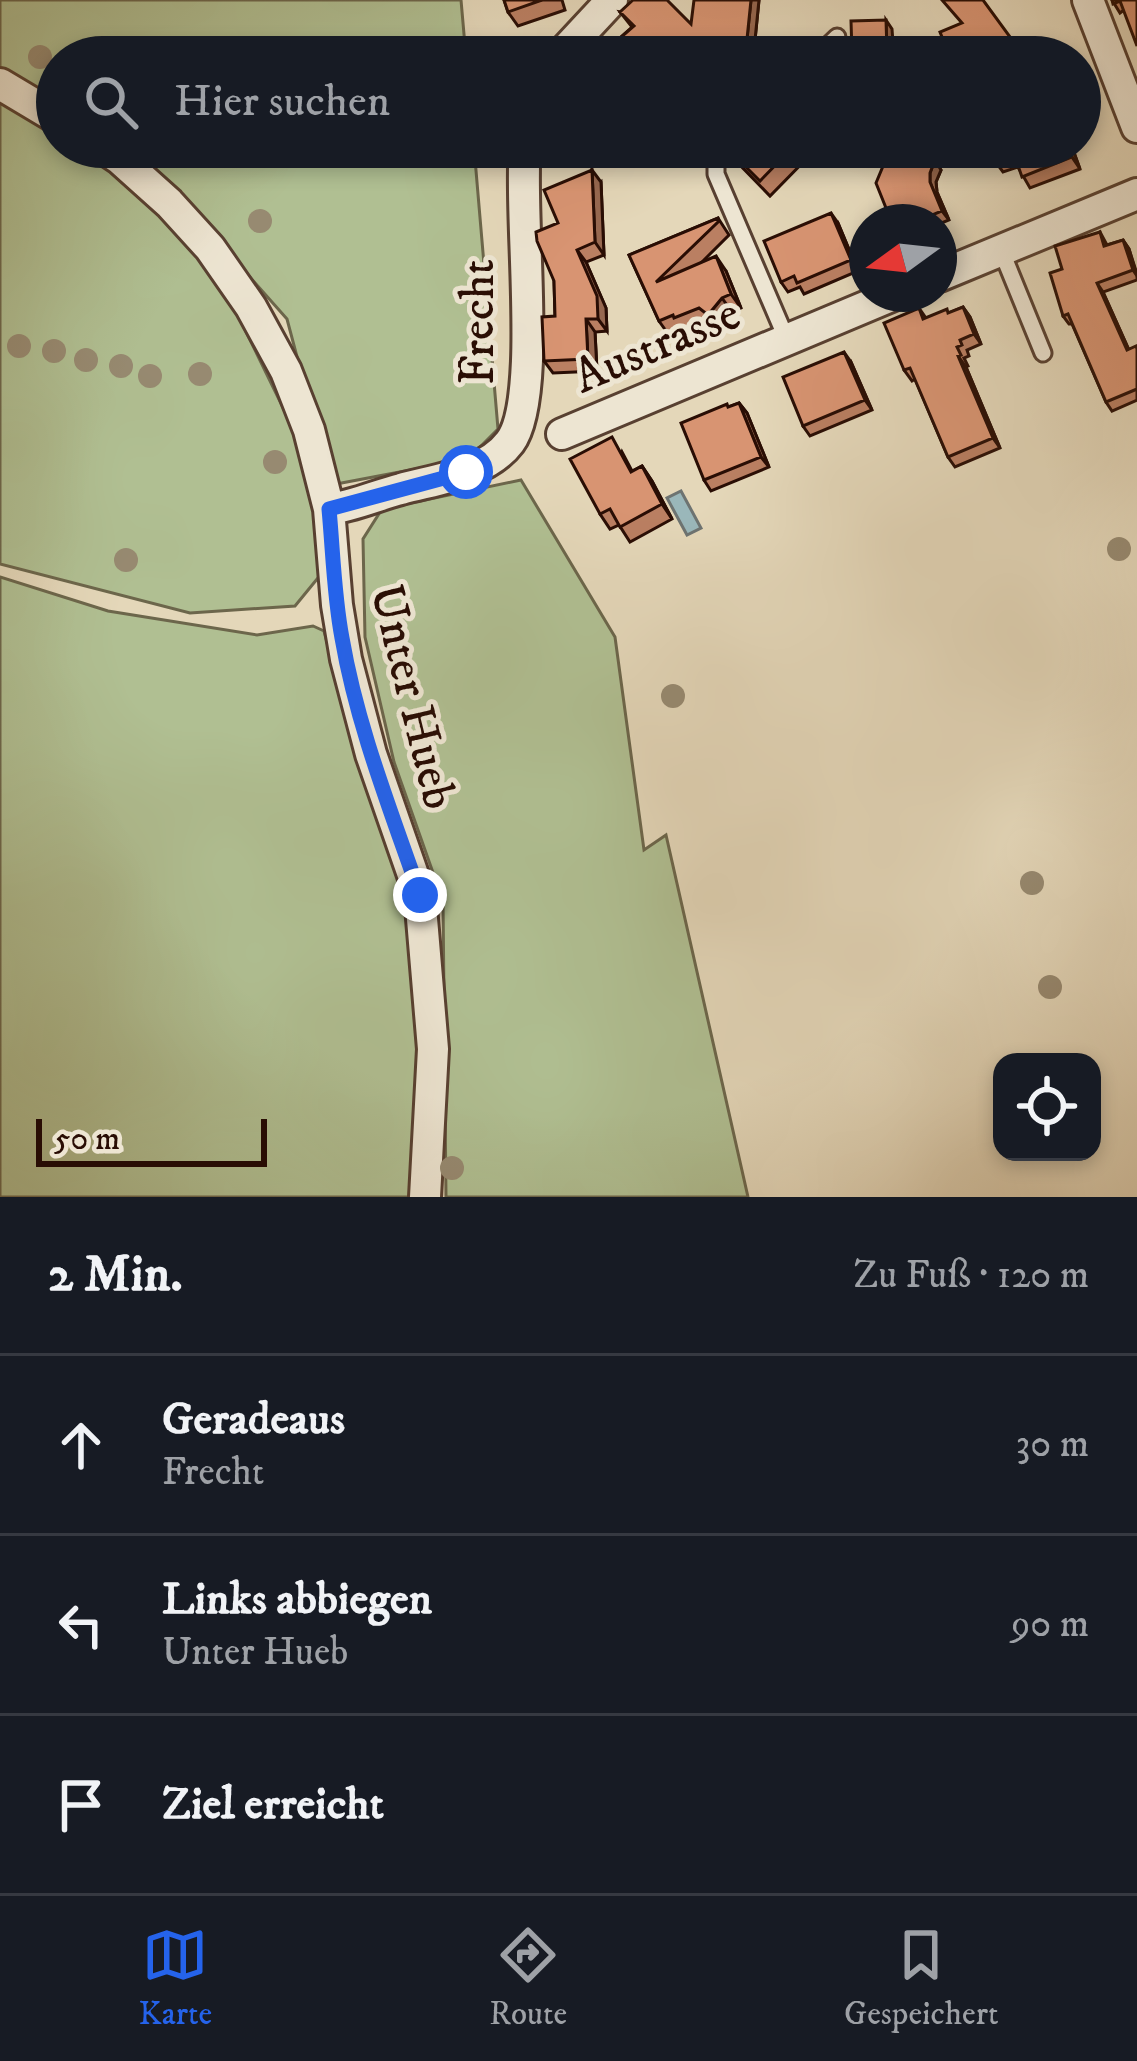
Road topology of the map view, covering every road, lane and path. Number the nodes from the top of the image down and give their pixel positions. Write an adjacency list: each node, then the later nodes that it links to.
1 (612, 0): 3 (street)
2 (1088, 0): 6 (street)
3 (579, 36)
4 (0, 84): 5 (street)
5 (36, 105)
6 (1137, 127)
7 (131, 168): 17 (street, Unter Hueb)
8 (524, 168): 17 (street, Frecht)
9 (716, 168): 14 (lane, Austrasse)
10 (1137, 194): 11 (street)
11 (1001, 250): 12 (street); 15 (lane)
12 (957, 268)
13 (854, 312): 14 (street, Austrasse)
14 (788, 340): 16 (street, Austrasse)
15 (1043, 353)
16 (562, 434)
17 (329, 509): 18 (street, Unter Hueb)
18 (425, 1197)

